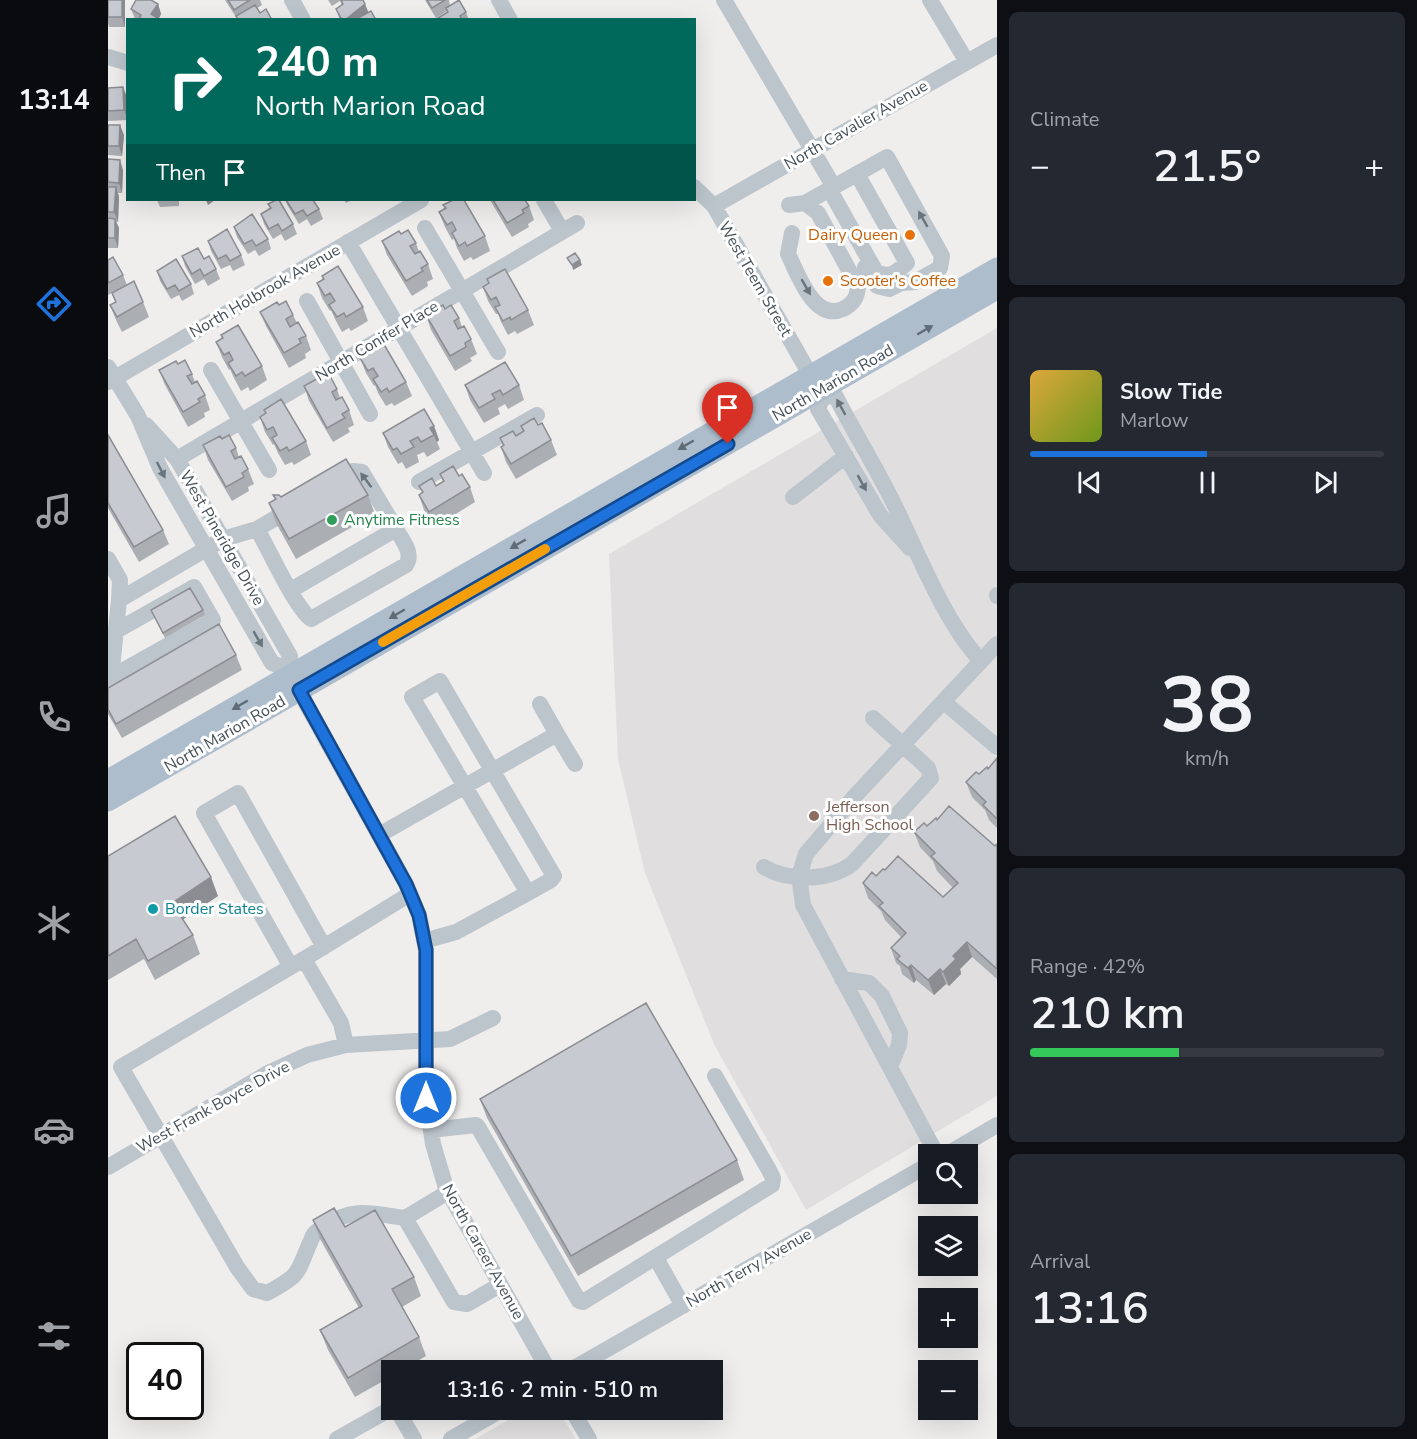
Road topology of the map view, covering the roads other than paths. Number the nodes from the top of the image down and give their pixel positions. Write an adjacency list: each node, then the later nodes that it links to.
1 (292, 0): 5 (street)
2 (499, 0): 6 (street)
3 (724, 0): 11 (street)
4 (930, 0): 10 (street)
5 (302, 18)
6 (509, 18)
7 (997, 45): 10 (street, North Cavalier Avenue)
8 (108, 57): 9 (street)
9 (126, 62)
10 (967, 62): 11 (street, North Cavalier Avenue)
11 (813, 150): 13 (street); 17 (street, North Cavalier Avenue)
12 (856, 174): 13 (street); 18 (street); 18 (street, one-way to 12)
13 (834, 187): 18 (street); 20 (street, one-way to 13)
14 (696, 189): 17 (street, West Teem Street)
15 (545, 201): 24 (street, North Conifer Place)
16 (412, 202): 21 (street, North Holbrook Avenue)
17 (714, 206): 31 (street, West Teem Street)
18 (842, 213)
19 (425, 228): 24 (street)
20 (792, 233)
21 (348, 242): 26 (street); 30 (street, North Holbrook Avenue)
22 (997, 268): 31 (main road, North Marion Road)
23 (997, 289): 31 (main road, North Marion Road, one-way to 23)
24 (462, 291): 26 (street, North Conifer Place); 27 (street)
25 (307, 301): 28 (street)
26 (398, 328): 28 (street, North Conifer Place); 36 (street)
27 (498, 352)
28 (341, 362): 32 (street); 35 (street, North Conifer Place)
29 (211, 370): 35 (street)
30 (110, 375): 34 (street, West Pineridge Drive)
31 (818, 387): 37 (street); 47 (street, one-way to 31); 55 (main road, North Marion Road)
32 (370, 414)
33 (537, 415): 36 (street)
34 (138, 416): 38 (street, West Pineridge Drive); 46 (street, West Pineridge Drive, one-way to 46)
35 (239, 422): 38 (street, North Conifer Place); 39 (street)
36 (471, 452): 40 (street); 41 (street)
37 (846, 456): 42 (street); 47 (street, one-way to 47)
38 (177, 459): 45 (street, West Pineridge Drive)
39 (269, 470)
40 (484, 473)
41 (418, 482)
42 (793, 497)
43 (257, 529): 44 (street, one-way to 43); 45 (street); 49 (street)
44 (396, 530): 49 (street); 49 (street)
45 (223, 539): 46 (street); 55 (street, West Pineridge Drive)
46 (206, 549): 50 (street); 55 (street, West Pineridge Drive, one-way to 55)
47 (915, 553): 53 (street)
48 (108, 559): 50 (street)
49 (291, 590)
50 (119, 600): 51 (street)
51 (116, 631): 54 (street); 54 (street)
52 (997, 644): 53 (street)
53 (981, 661): 56 (street)
54 (109, 679)
55 (292, 679): 64 (main road, North Marion Road, one-way to 64); 66 (main road, North Marion Road); 67 (street, North Career Avenue)
56 (944, 702): 60 (street); 61 (street)
57 (540, 704): 59 (street)
58 (873, 718): 60 (street)
59 (557, 734): 62 (street); 63 (street)
60 (903, 745): 69 (street); 69 (street)
61 (997, 747)
62 (575, 764)
63 (493, 771): 65 (street); 65 (street); 70 (street)
64 (108, 780)
65 (464, 787): 67 (street); 70 (street)
66 (108, 801)
67 (379, 835): 71 (street, North Career Avenue)
68 (764, 867): 69 (street)
69 (799, 876): 75 (street)
70 (528, 893): 72 (street)
71 (410, 894): 72 (street, North Career Avenue); 73 (street)
72 (424, 941): 77 (street, North Career Avenue)
73 (324, 947): 74 (street); 74 (street)
74 (298, 963): 78 (street); 83 (street)
75 (842, 979): 79 (street); 79 (street)
76 (493, 1018): 77 (street, West Frank Boyce Drive)
77 (426, 1040): 78 (street, West Frank Boyce Drive); 82 (street, North Career Avenue)
78 (346, 1046): 83 (street, West Frank Boyce Drive)
79 (890, 1067): 84 (street)
80 (715, 1076): 90 (street)
81 (997, 1125): 85 (street)
82 (431, 1130): 88 (street, North Career Avenue); 90 (street)
83 (161, 1136): 86 (street, West Frank Boyce Drive); 89 (street)
84 (931, 1144)
85 (965, 1144)
86 (108, 1167)
87 (918, 1171): 92 (street, North Terry Avenue)
88 (448, 1192): 89 (street); 91 (street, North Career Avenue)
89 (405, 1218): 91 (street)
90 (656, 1258): 92 (street)
91 (500, 1284): 93 (street, North Career Avenue)
92 (683, 1306): 94 (street, North Terry Avenue)
93 (543, 1360)
94 (588, 1360)
95 (381, 1414): 99 (street)
96 (403, 1420): 100 (street)
97 (484, 1420): 101 (street)
98 (578, 1420): 102 (street)
99 (337, 1439)
100 (414, 1439)
101 (451, 1439)
102 (589, 1439)

